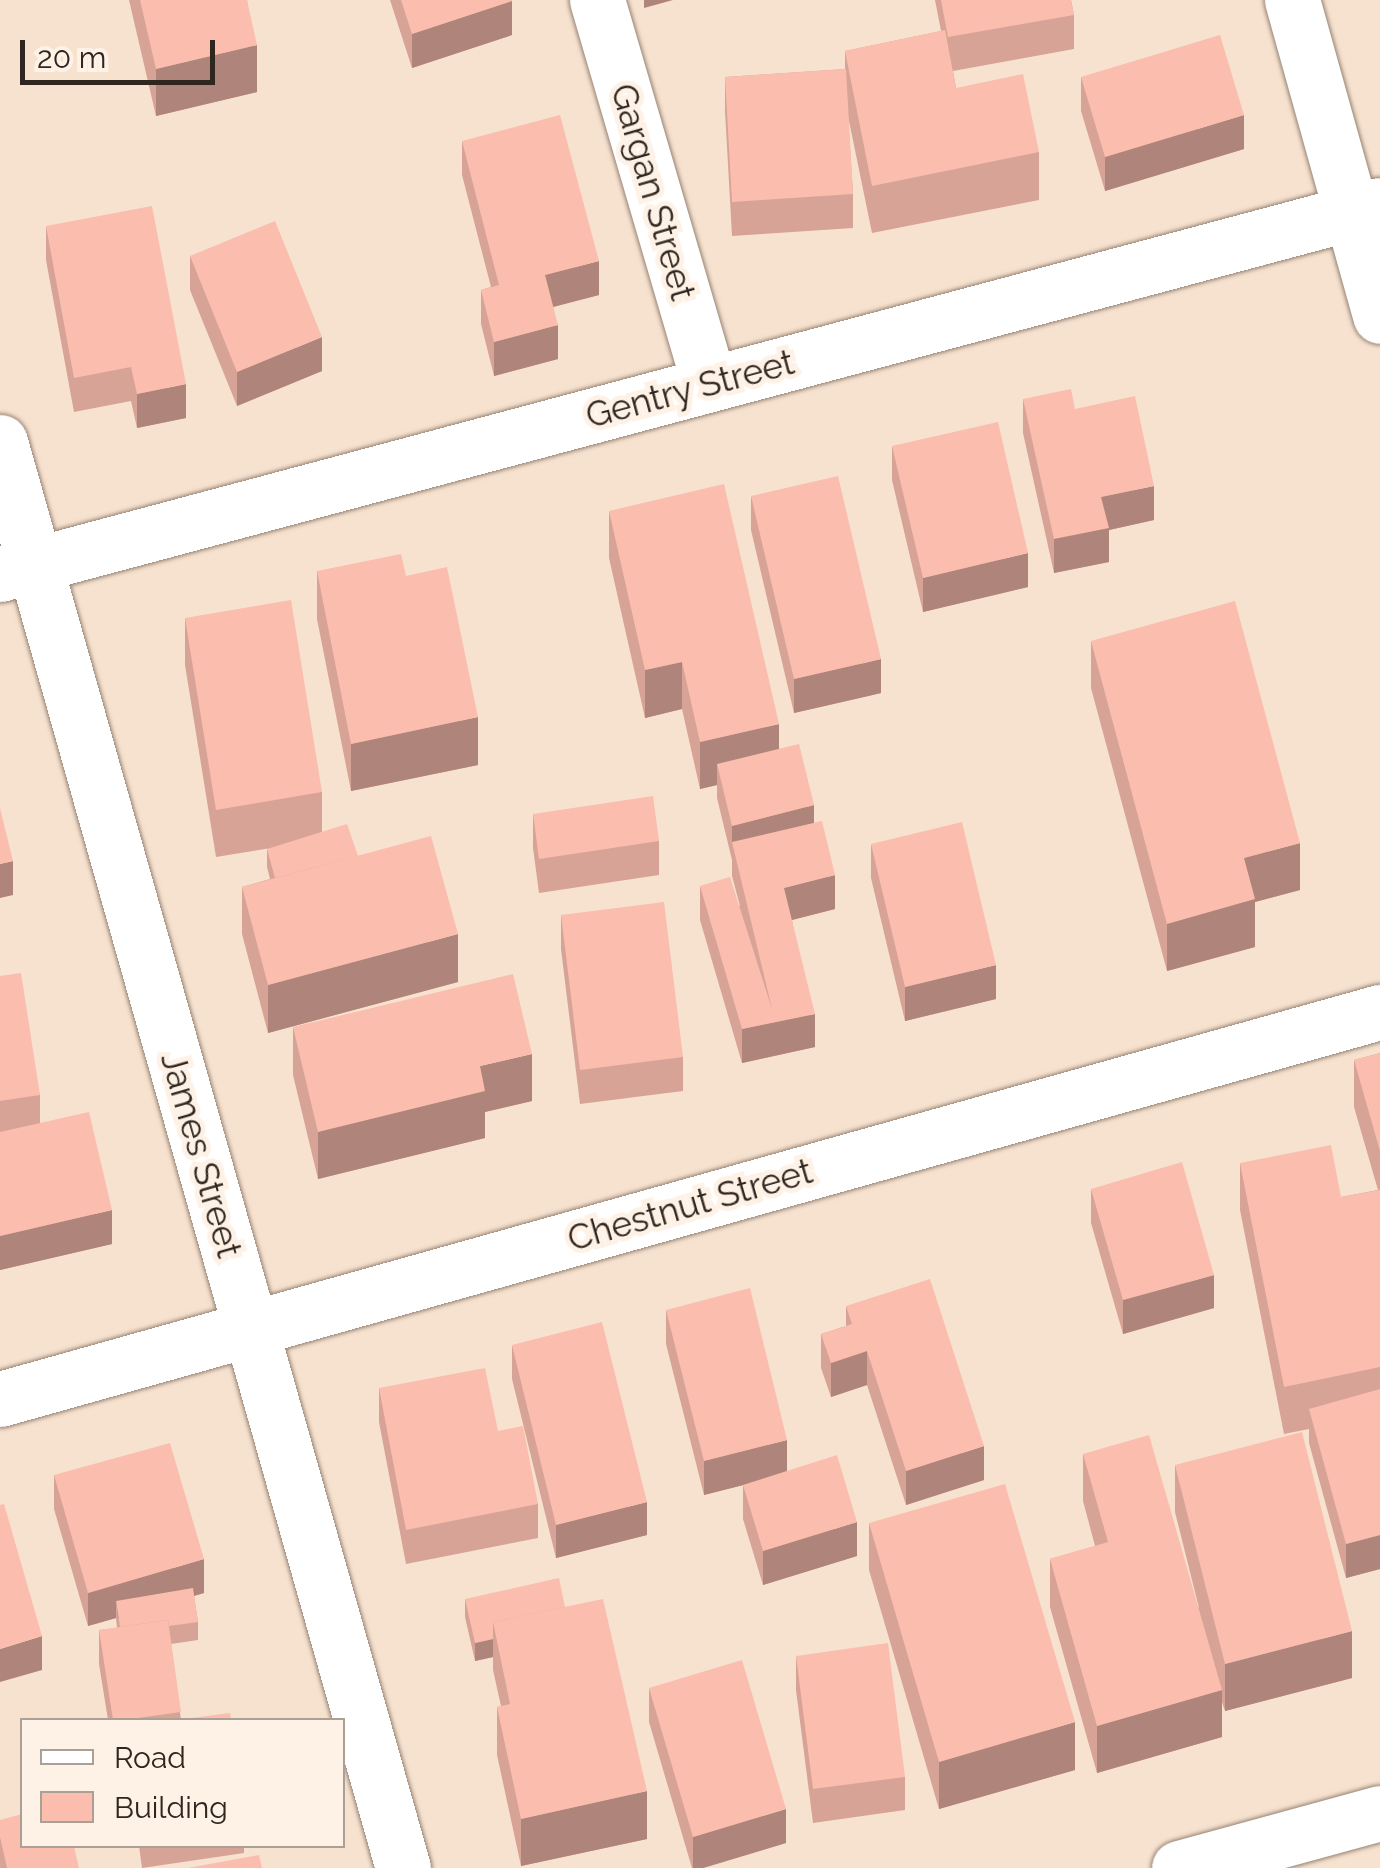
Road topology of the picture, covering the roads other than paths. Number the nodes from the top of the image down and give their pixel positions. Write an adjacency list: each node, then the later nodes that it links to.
1 (597, 0): 5 (street, Gargan Street)
2 (1292, 0): 3 (street)
3 (1365, 209): 4 (street); 5 (street, Gentry Street)
4 (1380, 316)
5 (709, 383): 7 (street, Gentry Street)
6 (0, 442): 7 (street, James Street)
7 (16, 570): 9 (street, James Street)
8 (1380, 1012): 9 (street, Chestnut Street)
9 (250, 1328): 10 (street, Chestnut Street); 12 (street, James Street)
10 (0, 1398)
11 (1380, 1814): 13 (street)
12 (403, 1868)
13 (1179, 1868)

